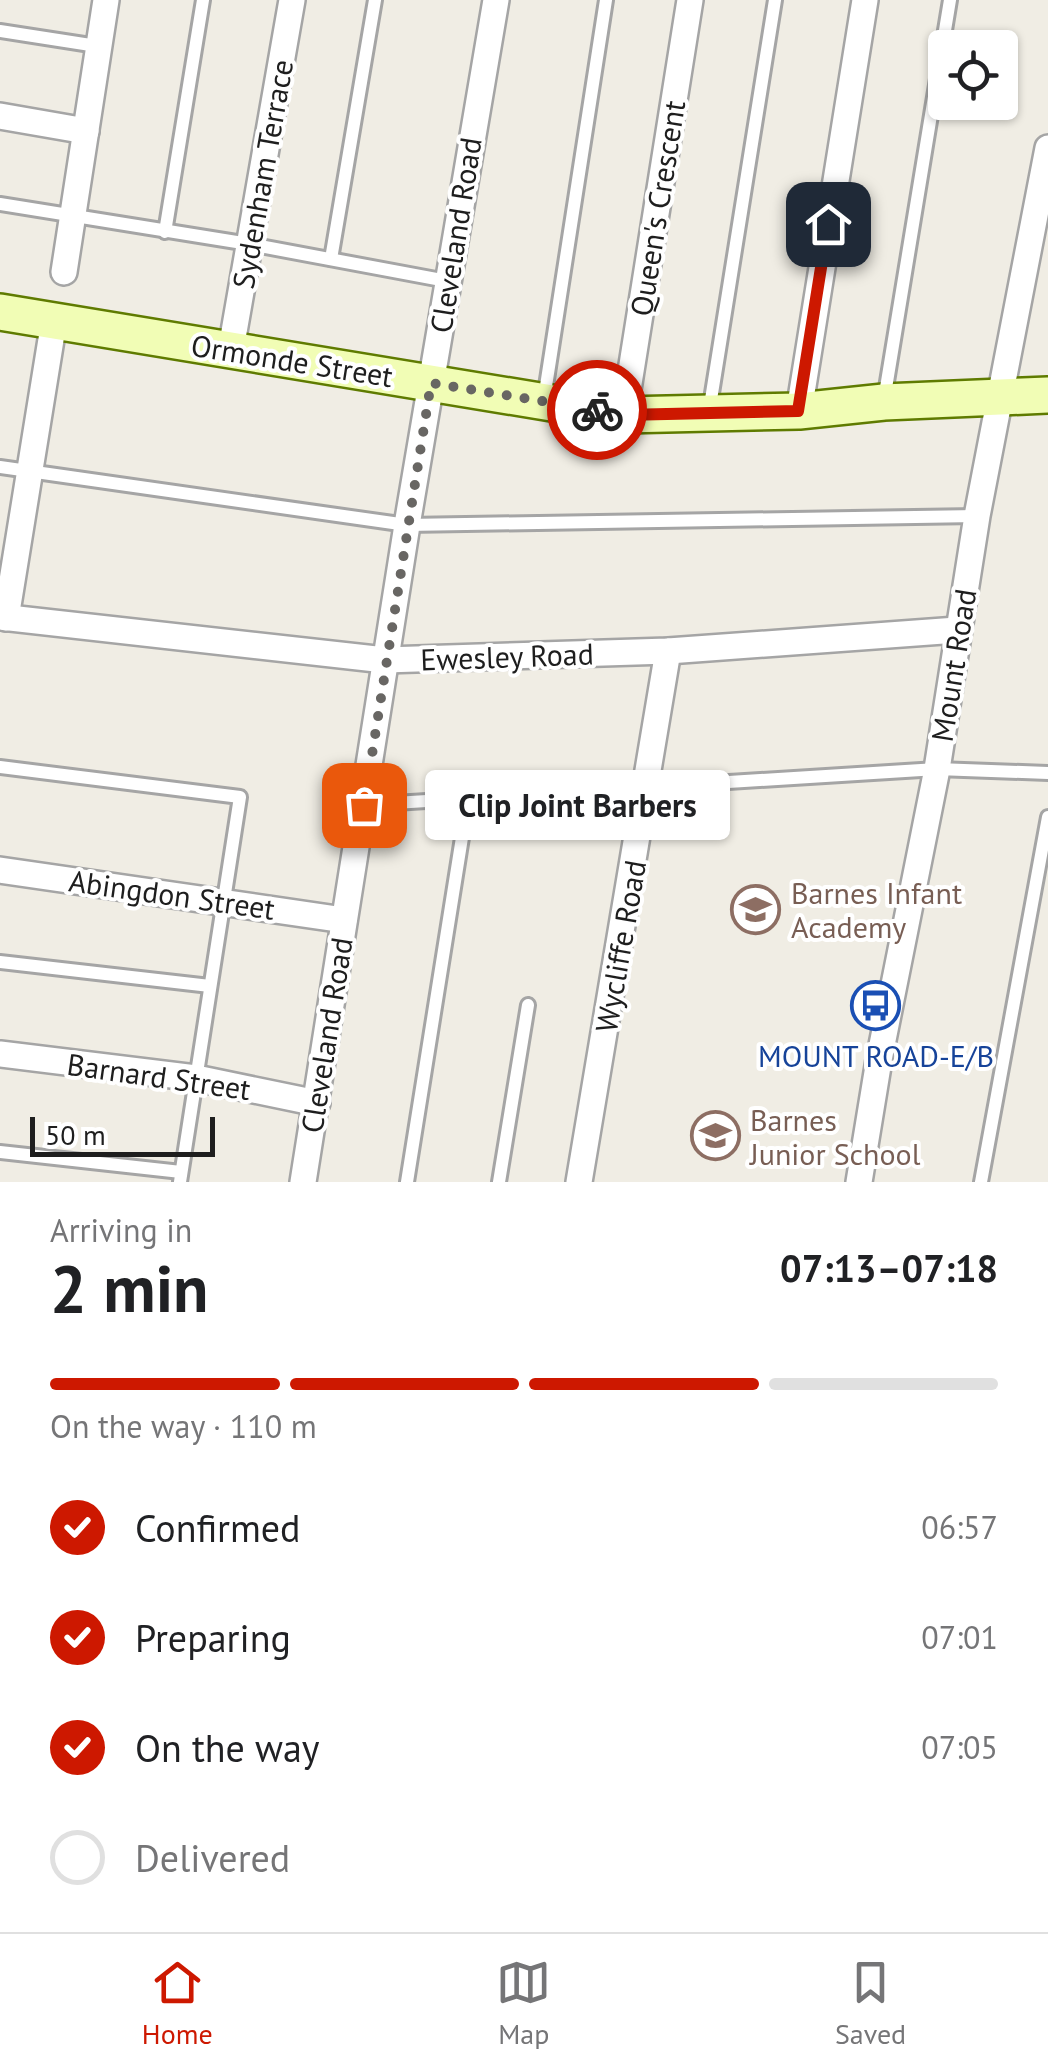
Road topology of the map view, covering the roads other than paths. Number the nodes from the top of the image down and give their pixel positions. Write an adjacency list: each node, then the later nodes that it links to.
1 (106, 0): 12 (street)
2 (203, 0): 18 (lane)
3 (292, 0): 19 (street, Sydenham Terrace)
4 (375, 0): 20 (lane)
5 (496, 0): 22 (street, Cleveland Road)
6 (606, 0): 29 (lane)
7 (690, 0): 33 (street, Queen's Crescent)
8 (776, 0): 32 (lane)
9 (865, 0): 31 (street)
10 (950, 0): 30 (lane)
11 (0, 30): 12 (lane)
12 (97, 46): 14 (street)
13 (0, 116): 14 (street)
14 (86, 130): 17 (street)
15 (1048, 148): 28 (street, Mount Road)
16 (0, 204): 17 (lane)
17 (72, 216): 18 (lane); 21 (street)
18 (165, 232): 19 (lane)
19 (249, 244): 20 (lane); 25 (street, Sydenham Terrace)
20 (331, 259): 22 (lane)
21 (64, 272)
22 (447, 281): 26 (street, Cleveland Road)
23 (0, 312): 24 (street, Ormonde Street)
24 (54, 322): 25 (street, Ormonde Street); 35 (street)
25 (231, 349): 26 (street, Ormonde Street)
26 (431, 383): 29 (street, Ormonde Street); 37 (street, Cleveland Road)
27 (1048, 395): 28 (street, Ormonde Street)
28 (1003, 397): 30 (street, Ormonde Street); 36 (street, Mount Road)
29 (543, 401): 33 (street, Ormonde Street)
30 (884, 402): 31 (street, Ormonde Street)
31 (798, 411): 32 (street, Ormonde Street)
32 (708, 414): 33 (street, Ormonde Street)
33 (624, 415)
34 (0, 467): 35 (lane)
35 (31, 471): 37 (lane); 38 (street)
36 (977, 516): 37 (lane); 39 (street, Mount Road)
37 (407, 525): 41 (street, Cleveland Road)
38 (3, 618): 41 (street, Ewesley Road)
39 (956, 630): 40 (street, Ewesley Road); 43 (street, Mount Road)
40 (668, 651): 41 (street, Ewesley Road); 45 (street, Wycliffe Road)
41 (385, 660): 47 (street, Cleveland Road)
42 (0, 767): 50 (lane)
43 (937, 768): 44 (lane); 45 (lane); 64 (street, Mount Road)
44 (1048, 773)
45 (647, 786): 46 (lane); 63 (street, Wycliffe Road)
46 (468, 800): 47 (lane); 61 (lane)
47 (364, 805): 51 (street, Cleveland Road)
48 (1048, 817): 65 (lane)
49 (0, 870): 50 (street, Abingdon Street)
50 (224, 900): 51 (street, Abingdon Street); 53 (lane)
51 (344, 920): 57 (street, Cleveland Road)
52 (0, 962): 53 (lane)
53 (210, 986): 56 (lane)
54 (528, 1005): 62 (lane)
55 (0, 1054): 56 (street, Barnard Street)
56 (196, 1078): 57 (street, Barnard Street); 59 (lane)
57 (316, 1103): 60 (street, Cleveland Road)
58 (0, 1152): 59 (lane)
59 (180, 1177)
60 (303, 1182)
61 (407, 1182)
62 (498, 1182)
63 (579, 1182)
64 (859, 1182)
65 (980, 1182)

